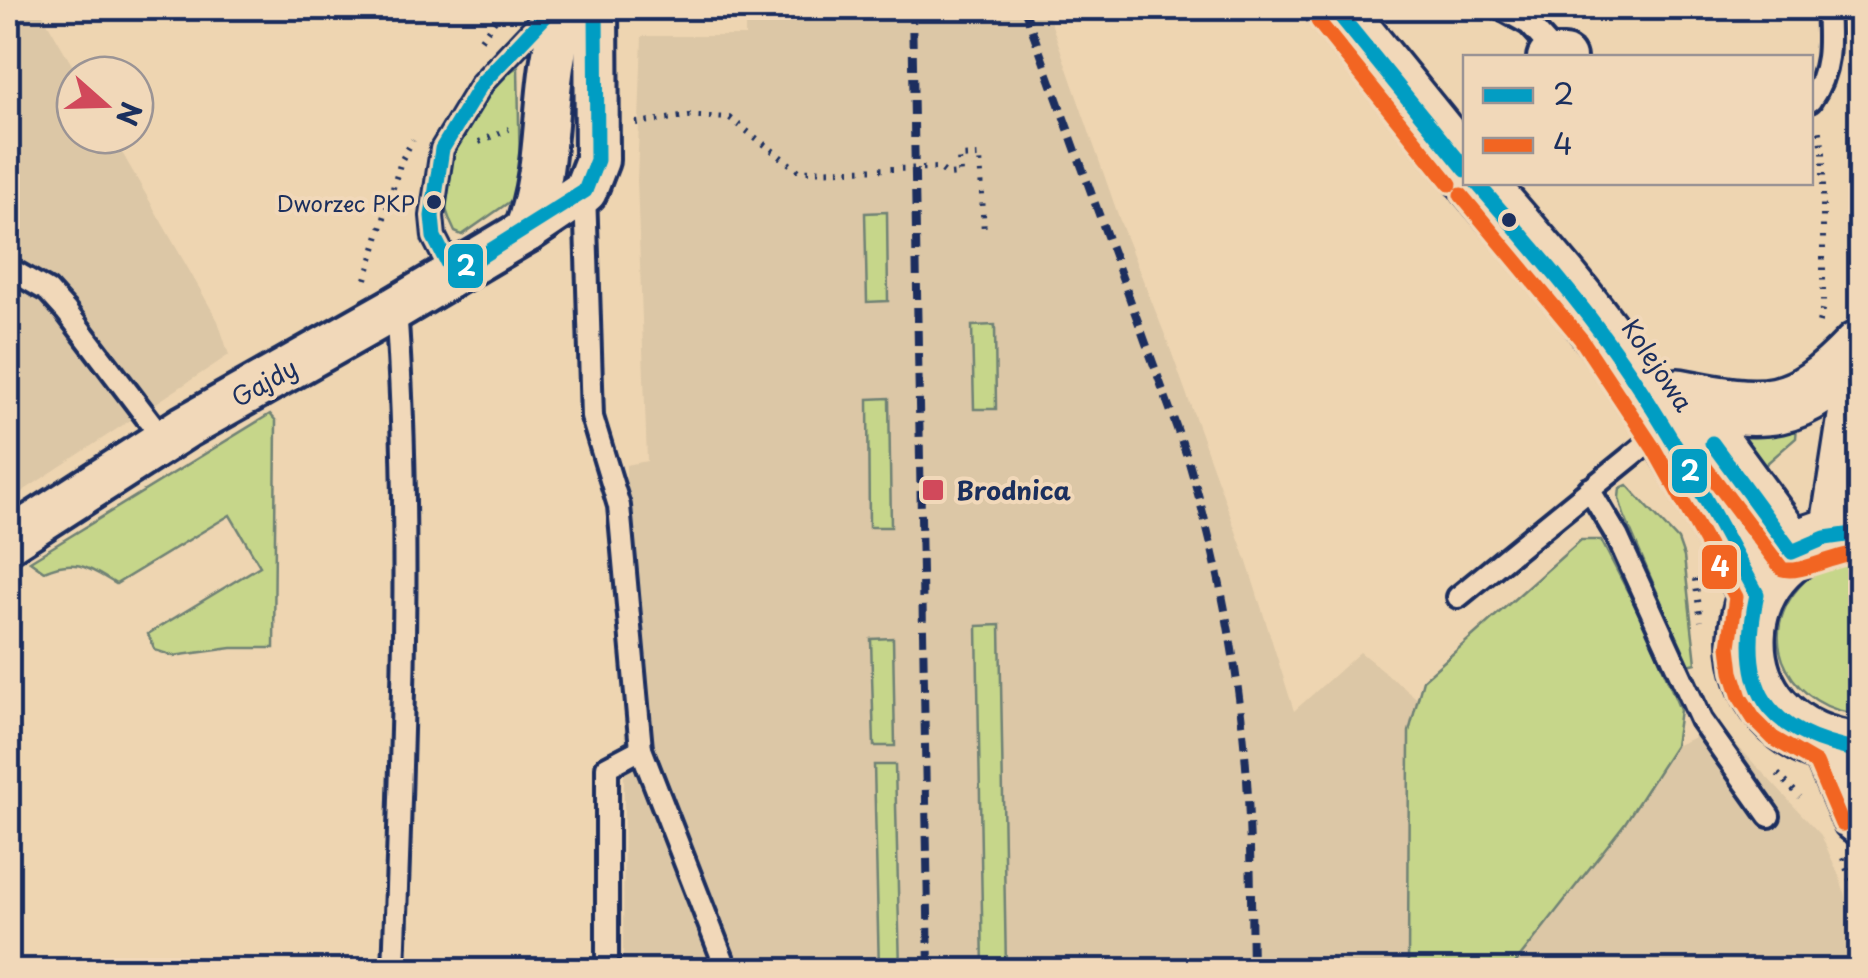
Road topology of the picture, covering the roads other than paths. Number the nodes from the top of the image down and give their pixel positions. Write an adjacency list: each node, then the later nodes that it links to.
1 (552, 8): 16 (lane)
2 (566, 8): 14 (street)
3 (596, 8): 13 (street)
4 (1334, 8): 10 (street, Kolejowa)
5 (1375, 8): 10 (street, Kolejowa)
6 (1500, 8): 8 (lane)
7 (1828, 8): 9 (lane)
8 (1559, 55)
9 (1813, 108)
10 (1463, 143)
11 (1494, 185): 20 (street, Kolejowa)
12 (1521, 185): 20 (street, Kolejowa)
13 (585, 191): 14 (street, Gajdy); 27 (lane)
14 (526, 231): 16 (street, Gajdy)
15 (8, 268): 21 (lane)
16 (454, 274): 17 (street, Gajdy)
17 (381, 295): 21 (street, Gajdy); 31 (lane)
18 (1836, 343): 20 (street)
19 (1860, 391): 23 (street)
20 (1671, 413): 22 (lane); 23 (street, Kolejowa); 25 (street, Kolejowa)
21 (164, 440): 24 (street, Gajdy)
22 (1590, 489): 26 (lane); 29 (lane)
23 (1830, 540): 25 (street)
24 (8, 541)
25 (1758, 594): 28 (street)
26 (1458, 598)
27 (641, 749): 32 (lane); 33 (lane)
28 (1846, 750): 30 (street)
29 (1768, 816)
30 (1851, 835)
31 (394, 970)
32 (608, 970)
33 (727, 970)

